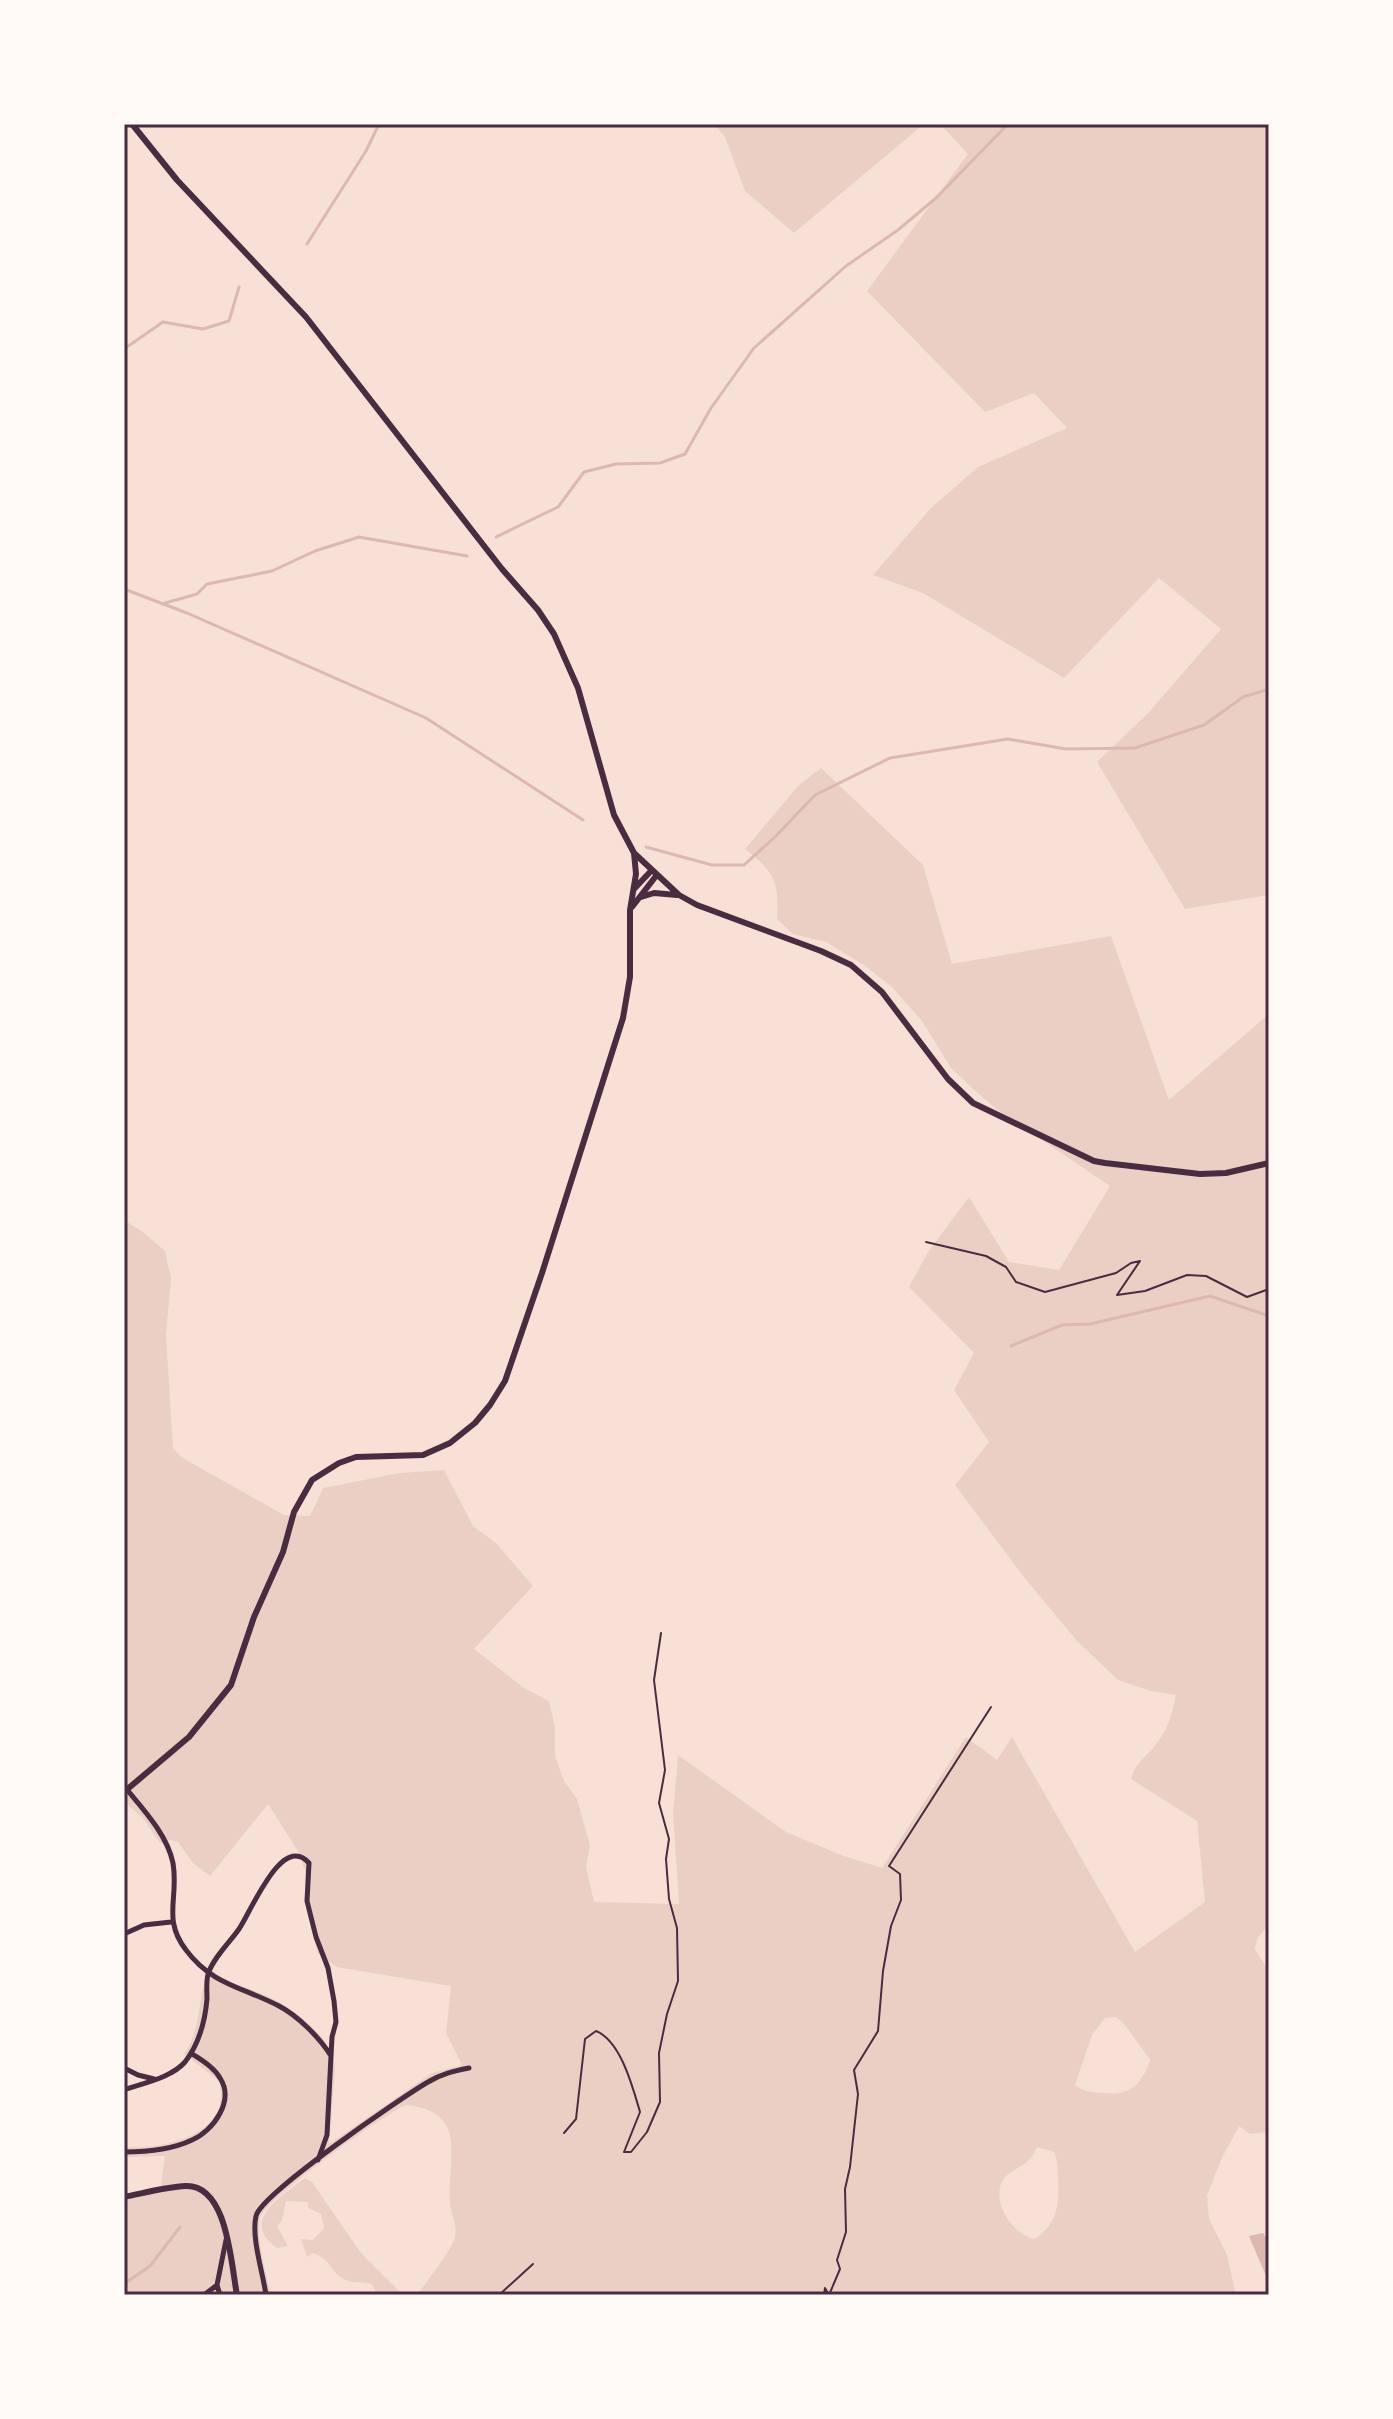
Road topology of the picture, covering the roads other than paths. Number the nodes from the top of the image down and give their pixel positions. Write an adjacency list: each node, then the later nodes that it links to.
1 (132, 124): 2 (street)
2 (634, 853): 3 (street); 4 (street)
3 (654, 873): 4 (street); 5 (street); 6 (street)
4 (632, 892): 7 (street)
5 (679, 895): 6 (street); 8 (street)
6 (641, 897): 7 (street)
7 (630, 910): 9 (street)
8 (1269, 1163)
9 (125, 1789): 10 (street)
10 (171, 1922): 11 (street); 12 (street)
11 (124, 1934)
12 (208, 1974): 13 (street); 14 (street); 14 (street)
13 (191, 2053): 17 (street); 19 (street)
14 (331, 2056): 20 (street)
15 (124, 2068): 17 (street)
16 (469, 2068): 20 (street)
17 (155, 2079): 18 (street)
18 (124, 2090)
19 (124, 2152)
20 (318, 2160): 27 (street)
21 (124, 2197): 22 (street)
22 (226, 2240): 23 (street); 26 (street)
23 (217, 2285): 24 (street); 25 (street)
24 (204, 2295)
25 (220, 2295)
26 (237, 2295)
27 (266, 2295)

